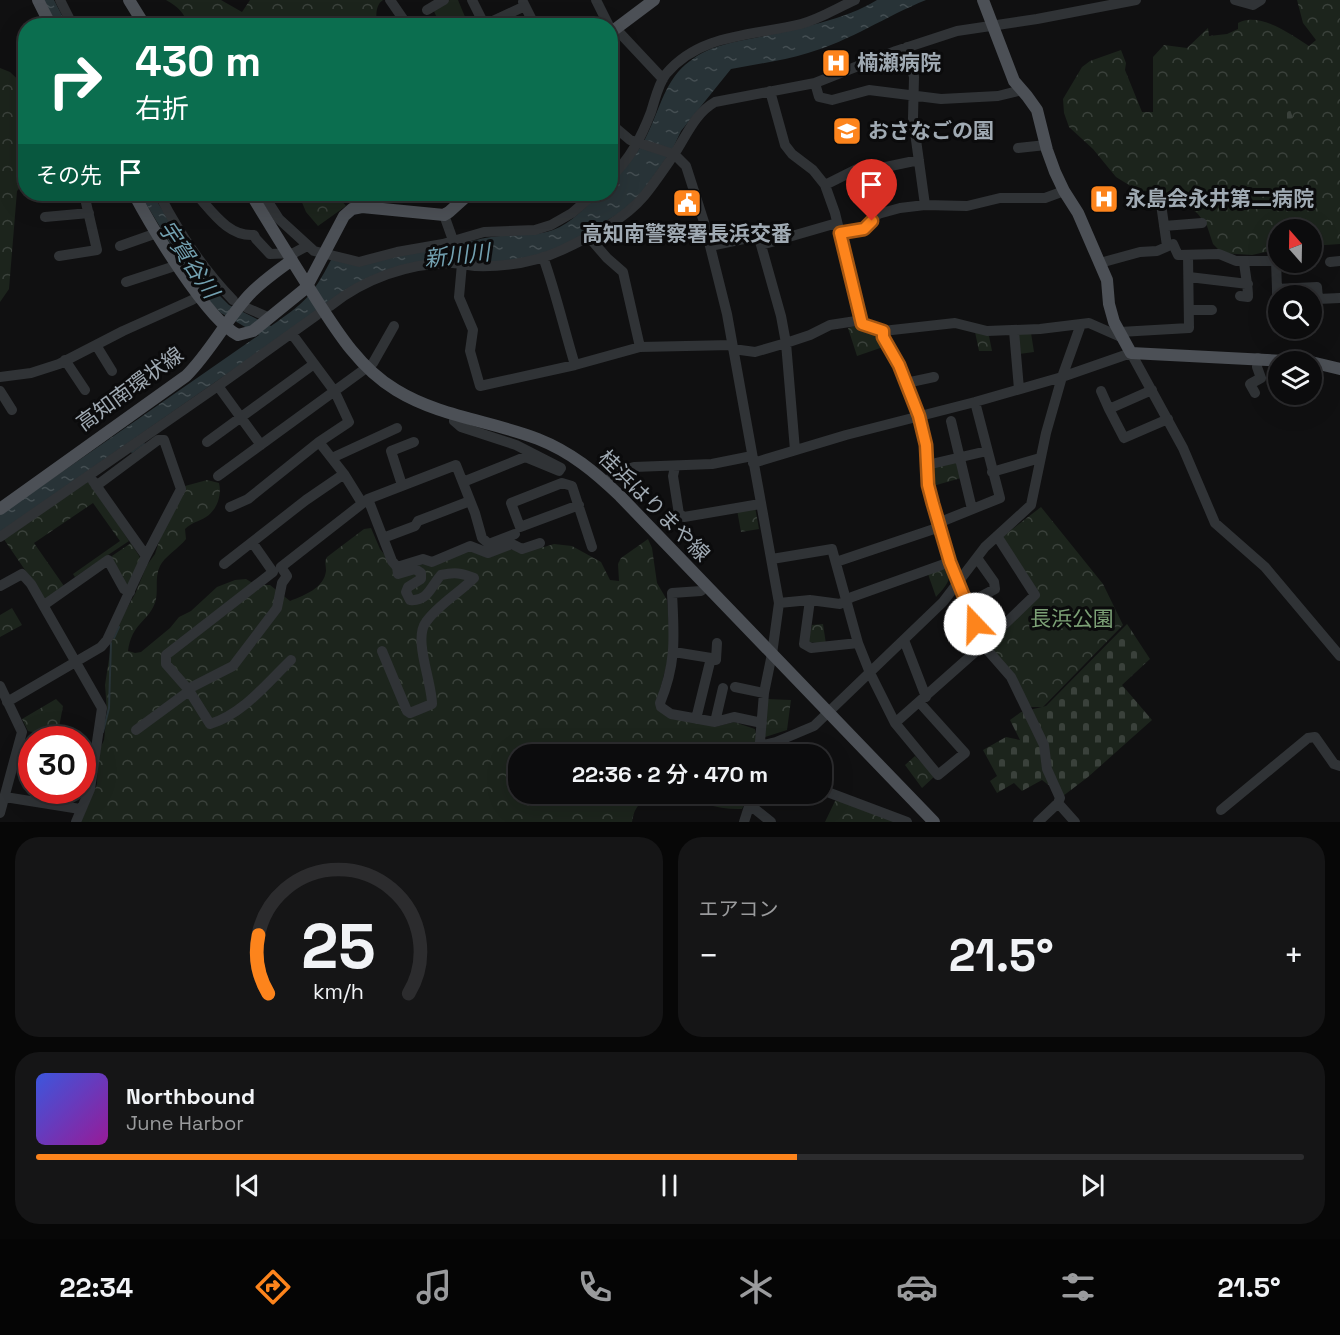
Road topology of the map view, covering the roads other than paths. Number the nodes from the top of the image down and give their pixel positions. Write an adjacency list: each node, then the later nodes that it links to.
1 (38, 0): 16 (main road)
2 (60, 0): 17 (street)
3 (129, 0): 18 (main road)
4 (390, 0): 19 (street)
5 (444, 0): 15 (street)
6 (472, 0): 20 (street)
7 (596, 0): 23 (street)
8 (654, 0): 24 (main road)
9 (855, 0): 28 (street)
10 (983, 0): 25 (main road)
11 (1136, 0): 25 (street)
12 (1235, 0): 13 (street)
13 (1261, 0)
14 (523, 3): 21 (street); 22 (street)
15 (427, 10)
16 (47, 18)
17 (69, 18)
18 (140, 18)
19 (402, 18)
20 (480, 18)
21 (496, 18)
22 (531, 18)
23 (605, 18)
24 (618, 24)
25 (994, 26): 27 (street); 30 (main road)
26 (618, 31): 28 (street)
27 (907, 47): 29 (street); 32 (street)
28 (663, 78): 34 (street)
29 (815, 83): 31 (street); 32 (street)
30 (1022, 90): 32 (street); 35 (main road)
31 (770, 91): 37 (street); 40 (street)
32 (914, 96): 38 (street)
33 (618, 130): 34 (street)
34 (639, 143): 37 (street); 39 (street)
35 (1046, 145): 36 (street); 41 (main road)
36 (1018, 148)
37 (672, 154): 59 (street); 64 (street)
38 (919, 160): 40 (street); 51 (street)
39 (618, 171)
40 (825, 185): 57 (street)
41 (1064, 191): 51 (street); 73 (main road)
42 (1160, 197): 56 (street)
43 (86, 201): 52 (street)
44 (138, 201): 58 (main road)
45 (163, 201): 79 (street)
46 (202, 201): 63 (street)
47 (255, 201): 70 (main road, 桂浜はりまや線)
48 (267, 201): 63 (street)
49 (461, 201): 53 (main road)
50 (586, 201): 60 (street)
51 (925, 205): 57 (street)
52 (89, 213): 54 (street); 68 (street)
53 (444, 215): 60 (street); 66 (main road)
54 (45, 217)
55 (1202, 224): 56 (street)
56 (1164, 226): 65 (street)
57 (838, 228): 61 (street); 90 (street)
58 (157, 233): 62 (street); 74 (main road)
59 (588, 236): 69 (street); 99 (street)
60 (454, 242): 66 (street); 72 (street)
61 (761, 245): 64 (street); 97 (street)
62 (120, 246)
63 (307, 246): 66 (street)
64 (710, 246): 100 (street)
65 (1167, 246): 67 (street); 73 (street)
66 (326, 253): 88 (main road)
67 (1188, 255): 71 (street); 75 (street)
68 (59, 256)
69 (543, 257): 72 (street); 108 (street)
70 (292, 260): 84 (main road, 高知南環状線); 85 (main road, 桂浜はりまや線)
71 (1244, 261): 77 (street); 78 (street)
72 (460, 263): 85 (street); 108 (street)
73 (1100, 263): 96 (main road)
74 (178, 265): 76 (street); 80 (main road)
75 (1189, 277): 77 (street); 86 (street)
76 (126, 282)
77 (1248, 284): 81 (street)
78 (1277, 285)
79 (217, 286): 80 (street); 84 (street)
80 (201, 295): 89 (main road); 98 (street)
81 (1240, 296)
82 (1340, 298): 83 (street)
83 (1322, 299)
84 (240, 305): 88 (street); 89 (main road, 高知南環状線)
85 (323, 310): 95 (street); 110 (main road, 桂浜はりまや線)
86 (1189, 310): 87 (street); 96 (street)
87 (1212, 310)
88 (268, 320): 89 (main road)
89 (228, 323): 161 (main road, 高知南環状線)
90 (862, 324): 93 (street); 97 (street)
91 (1081, 324): 94 (street); 96 (street); 113 (street)
92 (394, 326): 110 (street)
93 (883, 331): 94 (street); 116 (street)
94 (1014, 331): 118 (street)
95 (292, 334): 105 (street); 117 (street)
96 (1121, 335): 101 (main road)
97 (786, 343): 100 (street); 138 (street)
98 (96, 345): 104 (street); 112 (street)
99 (640, 347): 100 (street); 108 (street)
100 (733, 347): 143 (street)
101 (1131, 353): 102 (main road); 113 (street); 120 (street)
102 (1258, 358): 103 (main road); 124 (street)
103 (1268, 359)
104 (65, 360): 114 (street); 119 (street)
105 (314, 364): 122 (street); 130 (street)
106 (1322, 364): 109 (main road)
107 (1340, 364): 109 (street)
108 (575, 365)
109 (1326, 365): 111 (main road)
110 (367, 368): 122 (street); 128 (main road, 桂浜はりまや線)
111 (1340, 369)
112 (112, 371)
113 (1062, 376): 118 (street); 142 (street)
114 (0, 377)
115 (934, 377): 116 (street)
116 (906, 383): 129 (street)
117 (218, 387): 130 (street); 149 (street)
118 (1019, 389): 125 (street)
119 (85, 390)
120 (1152, 390): 126 (street); 131 (street)
121 (0, 391): 127 (street)
122 (335, 392): 135 (street); 137 (street)
123 (1101, 392): 126 (street)
124 (1255, 393)
125 (975, 402): 129 (street); 139 (street)
126 (1110, 409): 131 (street)
127 (12, 410)
128 (456, 416): 146 (street); 152 (main road, 桂浜はりまや線)
129 (919, 416): 138 (street); 144 (street)
130 (240, 417): 134 (street); 137 (street)
131 (1168, 419): 194 (street)
132 (951, 421): 141 (street)
133 (396, 428): 140 (street)
134 (207, 442)
135 (320, 442): 140 (street); 160 (street)
136 (414, 442): 154 (street)
137 (261, 445): 150 (street)
138 (795, 450): 143 (street)
139 (987, 451): 141 (street); 147 (street)
140 (332, 458): 148 (street)
141 (959, 458): 144 (street); 162 (street)
142 (1040, 458): 147 (street); 165 (street)
143 (753, 460): 145 (street); 158 (street)
144 (927, 465): 163 (street)
145 (675, 467): 152 (street); 158 (street)
146 (559, 471): 151 (street); 153 (street)
147 (992, 472): 162 (street)
148 (344, 474): 156 (street); 168 (street)
149 (89, 475): 155 (street); 166 (street)
150 (218, 476)
151 (463, 482): 154 (street); 157 (street)
152 (606, 482): 180 (main road, 桂浜はりまや線)
153 (562, 483): 159 (street); 159 (street)
154 (402, 485): 156 (street)
155 (96, 486): 171 (street); 171 (street)
156 (365, 501): 167 (street); 202 (street)
157 (470, 501): 164 (street); 167 (street)
158 (760, 504): 173 (street)
159 (579, 505): 170 (street)
160 (230, 507)
161 (0, 508)
162 (972, 509): 163 (street)
163 (939, 525): 174 (street); 175 (street)
164 (515, 534)
165 (997, 536): 172 (street); 190 (street)
166 (0, 537)
167 (383, 538): 177 (street)
168 (252, 542): 176 (street); 202 (street)
169 (540, 543): 177 (street)
170 (592, 547)
171 (146, 556): 181 (street)
172 (977, 558): 178 (street); 185 (street)
173 (772, 559): 174 (street); 184 (street)
174 (836, 562): 183 (street)
175 (950, 562): 178 (street); 183 (street)
176 (224, 564)
177 (397, 567): 191 (street)
178 (959, 582): 185 (street); 187 (street)
179 (0, 586): 186 (street)
180 (707, 586): 192 (street); 193 (main road, 桂浜はりまや線)
181 (130, 592): 186 (street); 197 (street)
182 (810, 600): 183 (street); 184 (street); 189 (street)
183 (846, 601): 189 (street)
184 (779, 603): 193 (street)
185 (967, 604): 190 (street)
186 (44, 605): 197 (street)
187 (904, 640): 198 (street); 204 (street)
188 (717, 642): 195 (street)
189 (858, 643): 198 (street)
190 (984, 645): 204 (street); 217 (street)
191 (382, 651)
192 (674, 652): 195 (street); 207 (street)
193 (772, 654): 203 (street); 206 (main road, 桂浜はりまや線)
194 (1340, 656)
195 (711, 658): 207 (street)
196 (291, 660): 202 (street)
197 (75, 662): 205 (street); 220 (street)
198 (870, 673): 206 (street); 210 (street)
199 (0, 686): 205 (street)
200 (735, 687): 203 (street)
201 (723, 688): 208 (street)
202 (188, 690): 211 (street)
203 (764, 693): 209 (street)
204 (923, 699): 210 (street); 210 (street)
205 (7, 702): 216 (street)
206 (829, 712): 213 (street); 227 (main road, 桂浜はりまや線)
207 (696, 719): 208 (street)
208 (715, 722): 209 (street)
209 (762, 723): 212 (street)
210 (895, 723)
211 (136, 730)
212 (760, 744)
213 (774, 744)
214 (1340, 766): 221 (street)
215 (832, 794): 226 (street)
216 (5, 797): 220 (street); 222 (street)
217 (1058, 803): 228 (street); 229 (street)
218 (748, 804): 224 (street)
219 (756, 804): 225 (street)
220 (80, 809): 223 (street)
221 (1221, 810)
222 (0, 813)
223 (76, 822)
224 (744, 822)
225 (771, 822)
226 (907, 822)
227 (934, 822)
228 (1038, 822)
229 (1075, 822)

